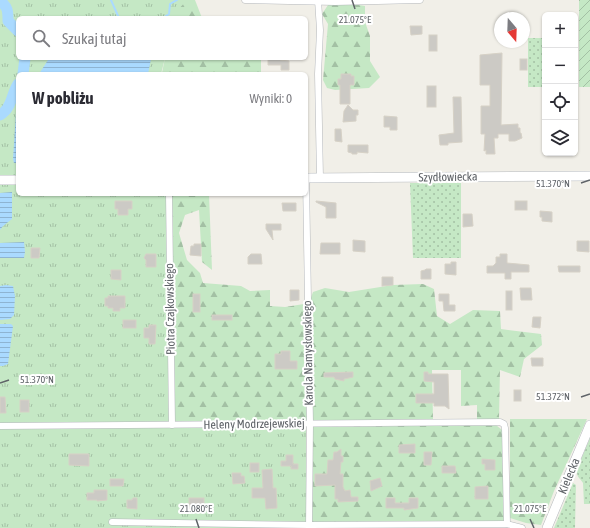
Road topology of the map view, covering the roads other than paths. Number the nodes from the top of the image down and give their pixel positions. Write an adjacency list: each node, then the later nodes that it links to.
1 (245, 0): 3 (street)
2 (420, 0): 3 (street)
3 (318, 1): 6 (street)
4 (590, 176): 6 (street, Szydłowiecka)
5 (308, 178): 6 (street, Szydłowiecka)
6 (320, 178)
7 (0, 180): 8 (street)
8 (16, 180)
9 (169, 196): 12 (street, Piotra Czajkowskiego)
10 (306, 196): 11 (street, Karola Namysłowskiego)
11 (310, 424): 12 (street, Heleny Modrzejewskiej); 16 (street, Heleny Modrzejewskiej); 17 (street, Karola Namysłowskiego)
12 (172, 425): 14 (street, Heleny Modrzejewskiej)
13 (590, 425): 19 (street, Kielecka)
14 (0, 426)
15 (112, 522): 17 (street)
16 (506, 524): 17 (street); 18 (street)
17 (309, 527)
18 (522, 528)
19 (547, 528)

